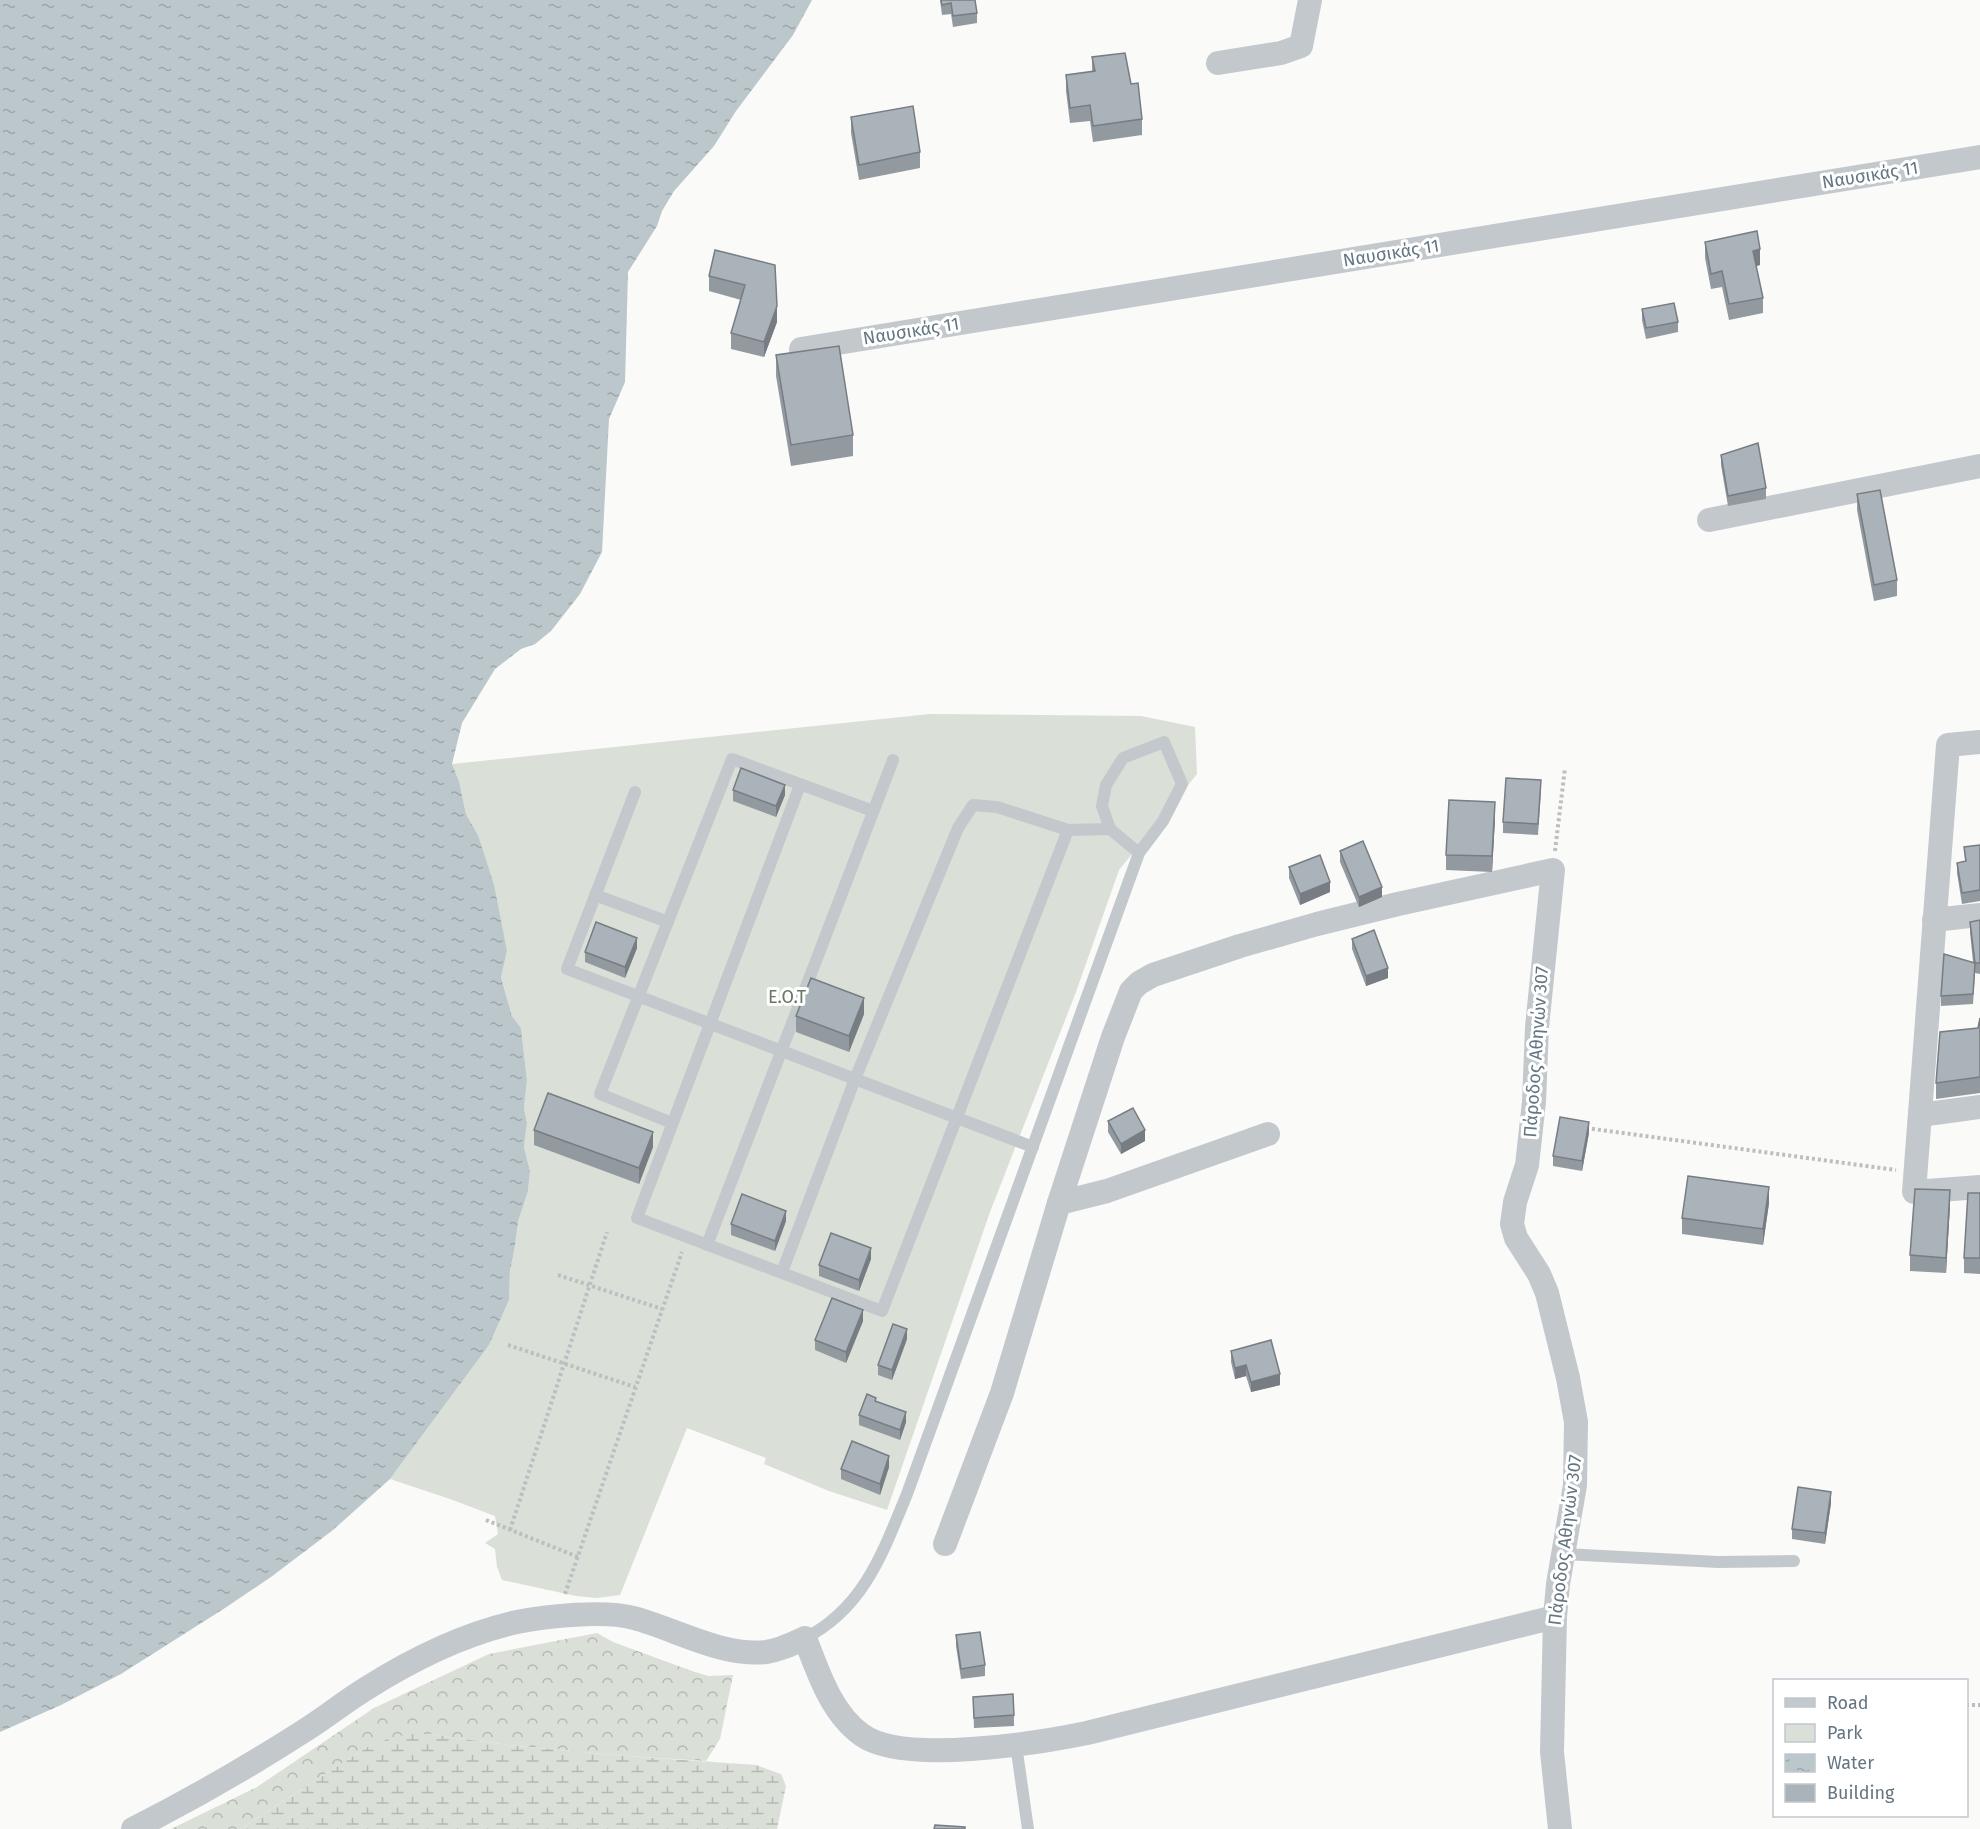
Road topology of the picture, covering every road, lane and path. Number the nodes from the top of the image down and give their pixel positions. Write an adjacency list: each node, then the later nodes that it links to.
1 (1310, 0): 2 (street)
2 (1218, 63)
3 (1980, 157): 4 (street, Ναυσικάς 11)
4 (801, 349)
5 (1980, 466): 6 (street)
6 (1709, 520)
7 (1980, 742): 19 (street)
8 (893, 760): 12 (lane)
9 (1565, 768): 16 (path)
10 (800, 785): 12 (lane); 20 (lane); 22 (lane)
11 (635, 792): 17 (lane)
12 (873, 812): 23 (lane)
13 (1110, 829): 14 (lane); 15 (lane); 15 (lane)
14 (1068, 830): 24 (lane); 27 (lane)
15 (1139, 853): 31 (lane)
16 (1553, 870): 34 (street); 48 (street, Πάροδος Αθηνών 307)
17 (596, 895): 20 (lane); 21 (lane)
18 (1980, 915): 19 (street)
19 (1934, 920): 26 (street)
20 (668, 922): 21 (lane)
21 (639, 997): 22 (lane); 28 (lane)
22 (710, 1024): 23 (lane); 28 (lane)
23 (781, 1051): 24 (lane); 37 (lane)
24 (855, 1079): 27 (lane); 38 (lane)
25 (1980, 1107): 26 (street)
26 (1920, 1115): 32 (street)
27 (957, 1118): 31 (lane); 38 (lane)
28 (672, 1123): 36 (lane)
29 (1579, 1127): 32 (path)
30 (1268, 1134): 34 (street)
31 (1033, 1147): 53 (lane)
32 (1914, 1182): 33 (street)
33 (1980, 1187)
34 (1059, 1203): 47 (street)
35 (608, 1232): 40 (path)
36 (687, 1237): 37 (lane); 41 (path)
37 (707, 1245): 38 (lane)
38 (782, 1272)
39 (558, 1275): 40 (path)
40 (590, 1286): 41 (path); 43 (path)
41 (662, 1309): 44 (path)
42 (508, 1345): 43 (path)
43 (565, 1364): 44 (path); 46 (path)
44 (636, 1387): 49 (path)
45 (486, 1520): 46 (path)
46 (510, 1530): 49 (path)
47 (945, 1544)
48 (1564, 1554): 50 (lane); 52 (street, Πάροδος Αθηνών 307)
49 (578, 1557): 51 (path)
50 (1794, 1561)
51 (554, 1617): 53 (street); 55 (street)
52 (1555, 1617): 54 (street); 57 (street, Πάροδος Αθηνών 307)
53 (805, 1638): 54 (street)
54 (1016, 1745): 56 (lane)
55 (133, 1829)
56 (1028, 1829)
57 (1560, 1829)

